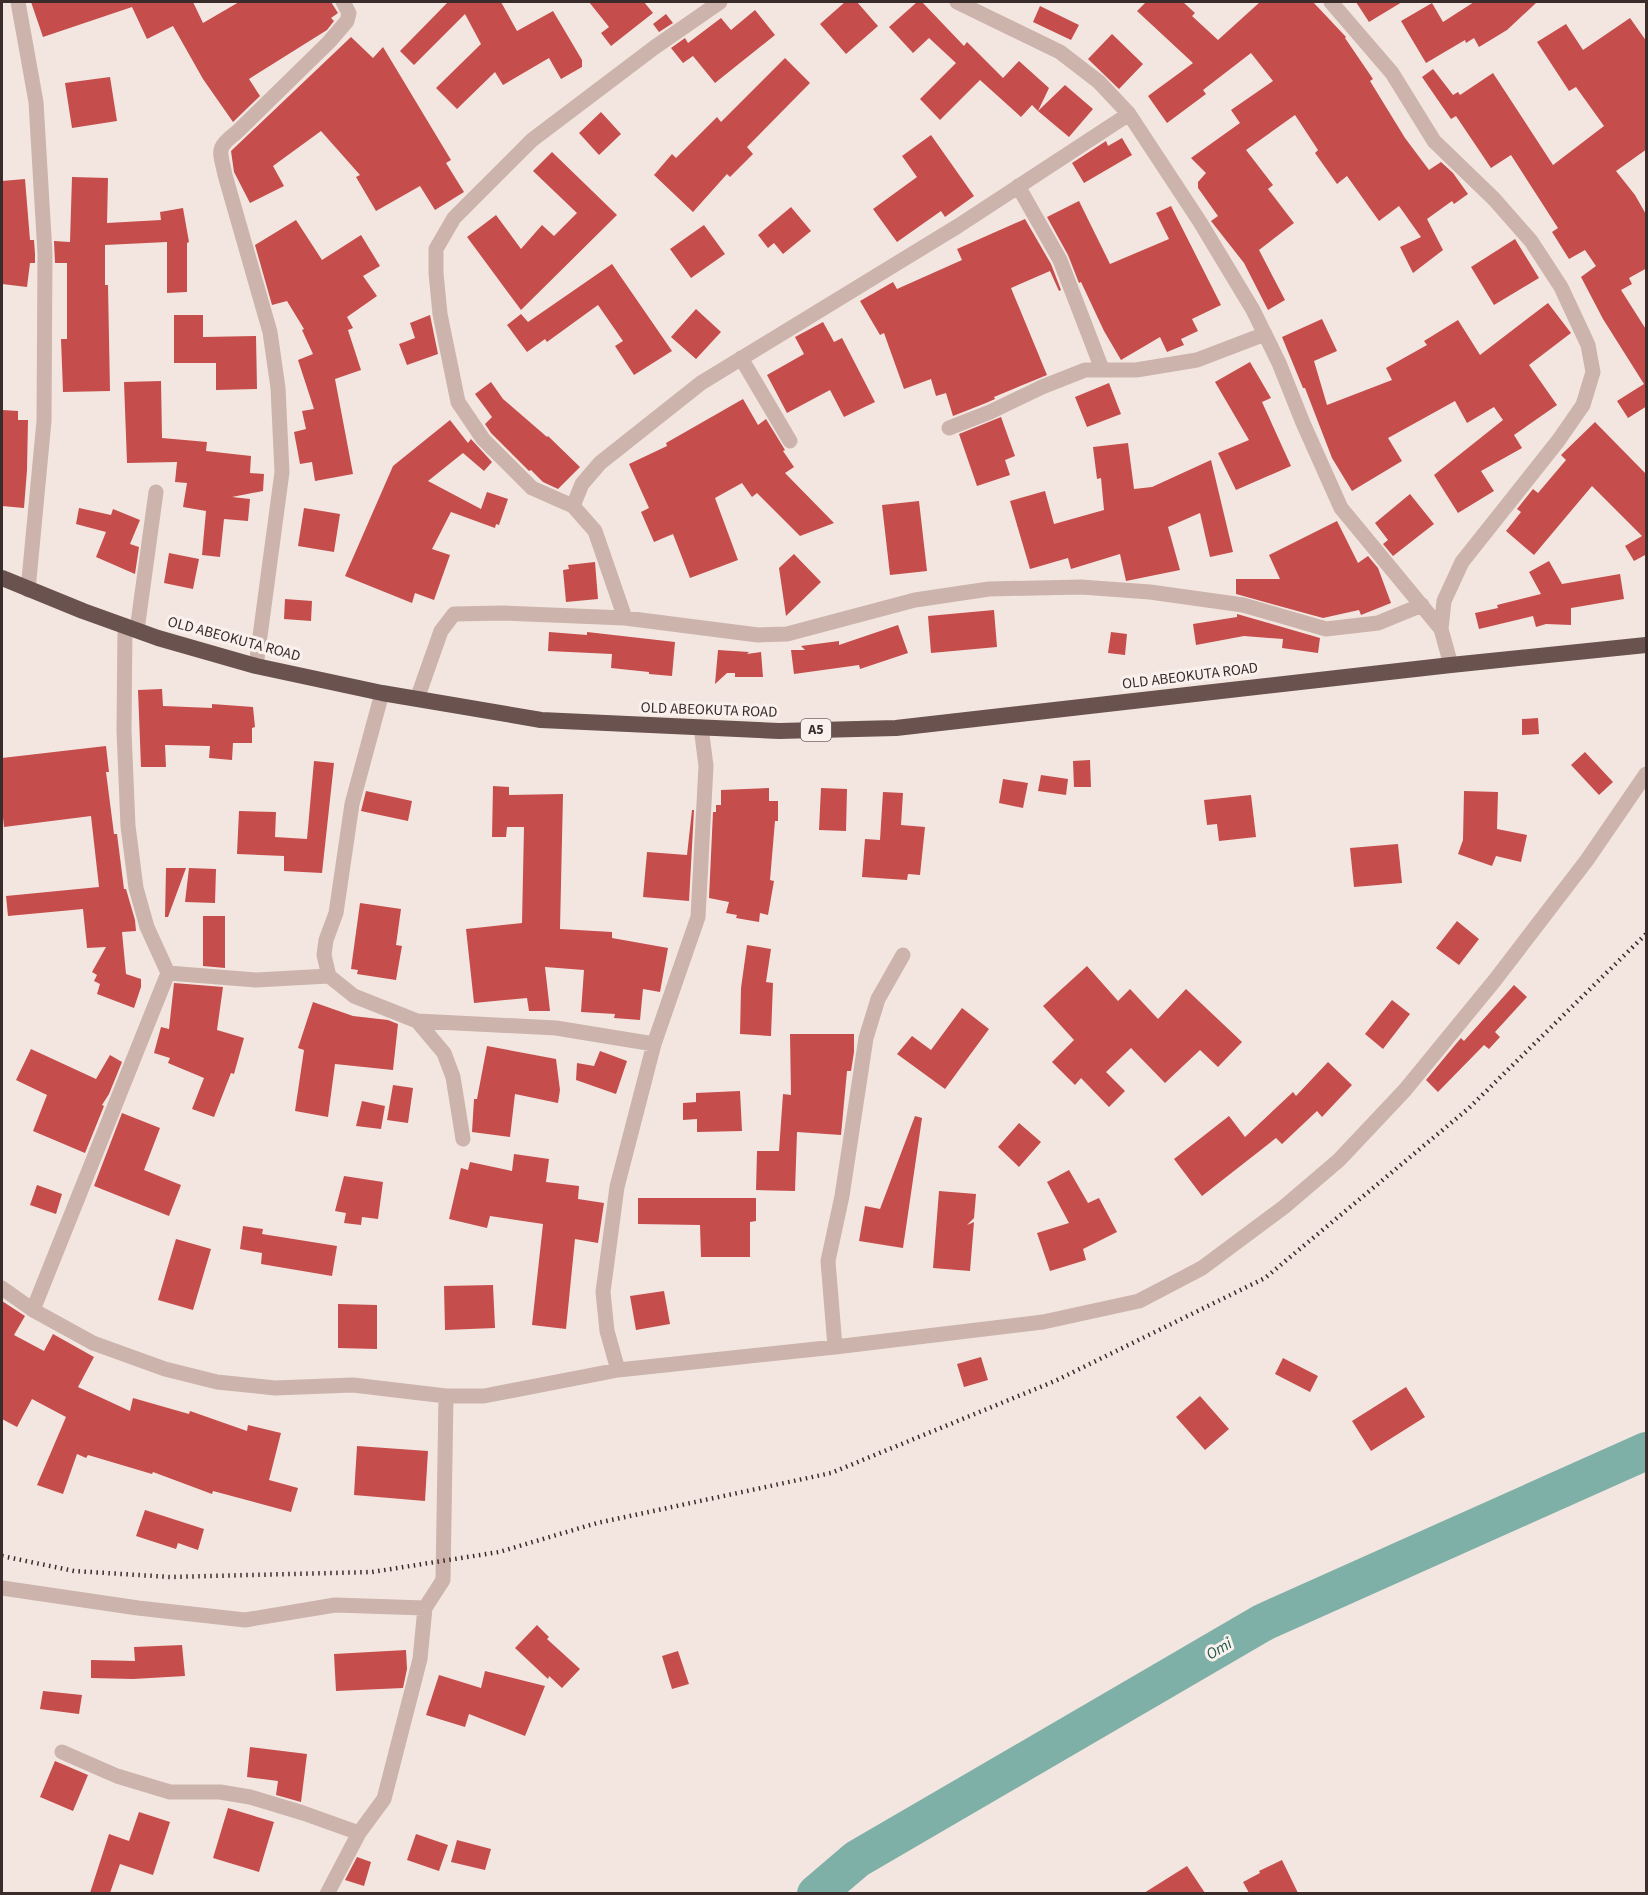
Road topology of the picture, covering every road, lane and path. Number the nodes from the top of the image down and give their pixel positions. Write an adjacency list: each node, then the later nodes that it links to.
1 (18, 2): 16 (street)
2 (343, 2): 23 (street)
3 (720, 2): 14 (street)
4 (957, 2): 6 (street)
5 (1331, 2): 20 (street)
6 (1129, 114): 7 (street); 8 (street)
7 (1018, 186): 9 (street); 10 (street)
8 (1265, 334): 10 (street); 17 (street)
9 (741, 358): 12 (street); 14 (street)
10 (1102, 369): 11 (street)
11 (950, 428)
12 (790, 441)
13 (156, 492): 19 (street)
14 (573, 506): 18 (street)
15 (2, 578): 16 (highway, OLD ABEOKUTA ROAD / A5)
16 (28, 590): 19 (highway, OLD ABEOKUTA ROAD / A5)
17 (1422, 605): 18 (street); 20 (street)
18 (625, 618): 25 (street)
19 (131, 628): 23 (highway, OLD ABEOKUTA ROAD / A5); 29 (street)
20 (1441, 629): 22 (street)
21 (1647, 645): 22 (highway, OLD ABEOKUTA ROAD / A5)
22 (1450, 665): 26 (highway, OLD ABEOKUTA ROAD / A5)
23 (256, 666): 24 (highway, OLD ABEOKUTA ROAD / A5)
24 (382, 693): 25 (highway, OLD ABEOKUTA ROAD / A5); 30 (street)
25 (417, 699): 26 (highway, OLD ABEOKUTA ROAD / A5)
26 (700, 727): 32 (street)
27 (1647, 774): 36 (street)
28 (903, 955): 36 (street)
29 (168, 973): 30 (street); 35 (street)
30 (329, 976): 31 (street)
31 (417, 1021): 32 (street); 33 (street)
32 (654, 1044): 37 (street)
33 (463, 1138)
34 (2, 1288): 35 (street)
35 (33, 1310): 38 (street)
36 (834, 1347): 37 (street)
37 (618, 1370): 38 (street)
38 (446, 1396): 40 (street)
39 (2, 1588): 40 (street)
40 (425, 1608): 42 (street)
41 (62, 1752): 42 (street)
42 (359, 1833): 43 (street)
43 (327, 1893)

